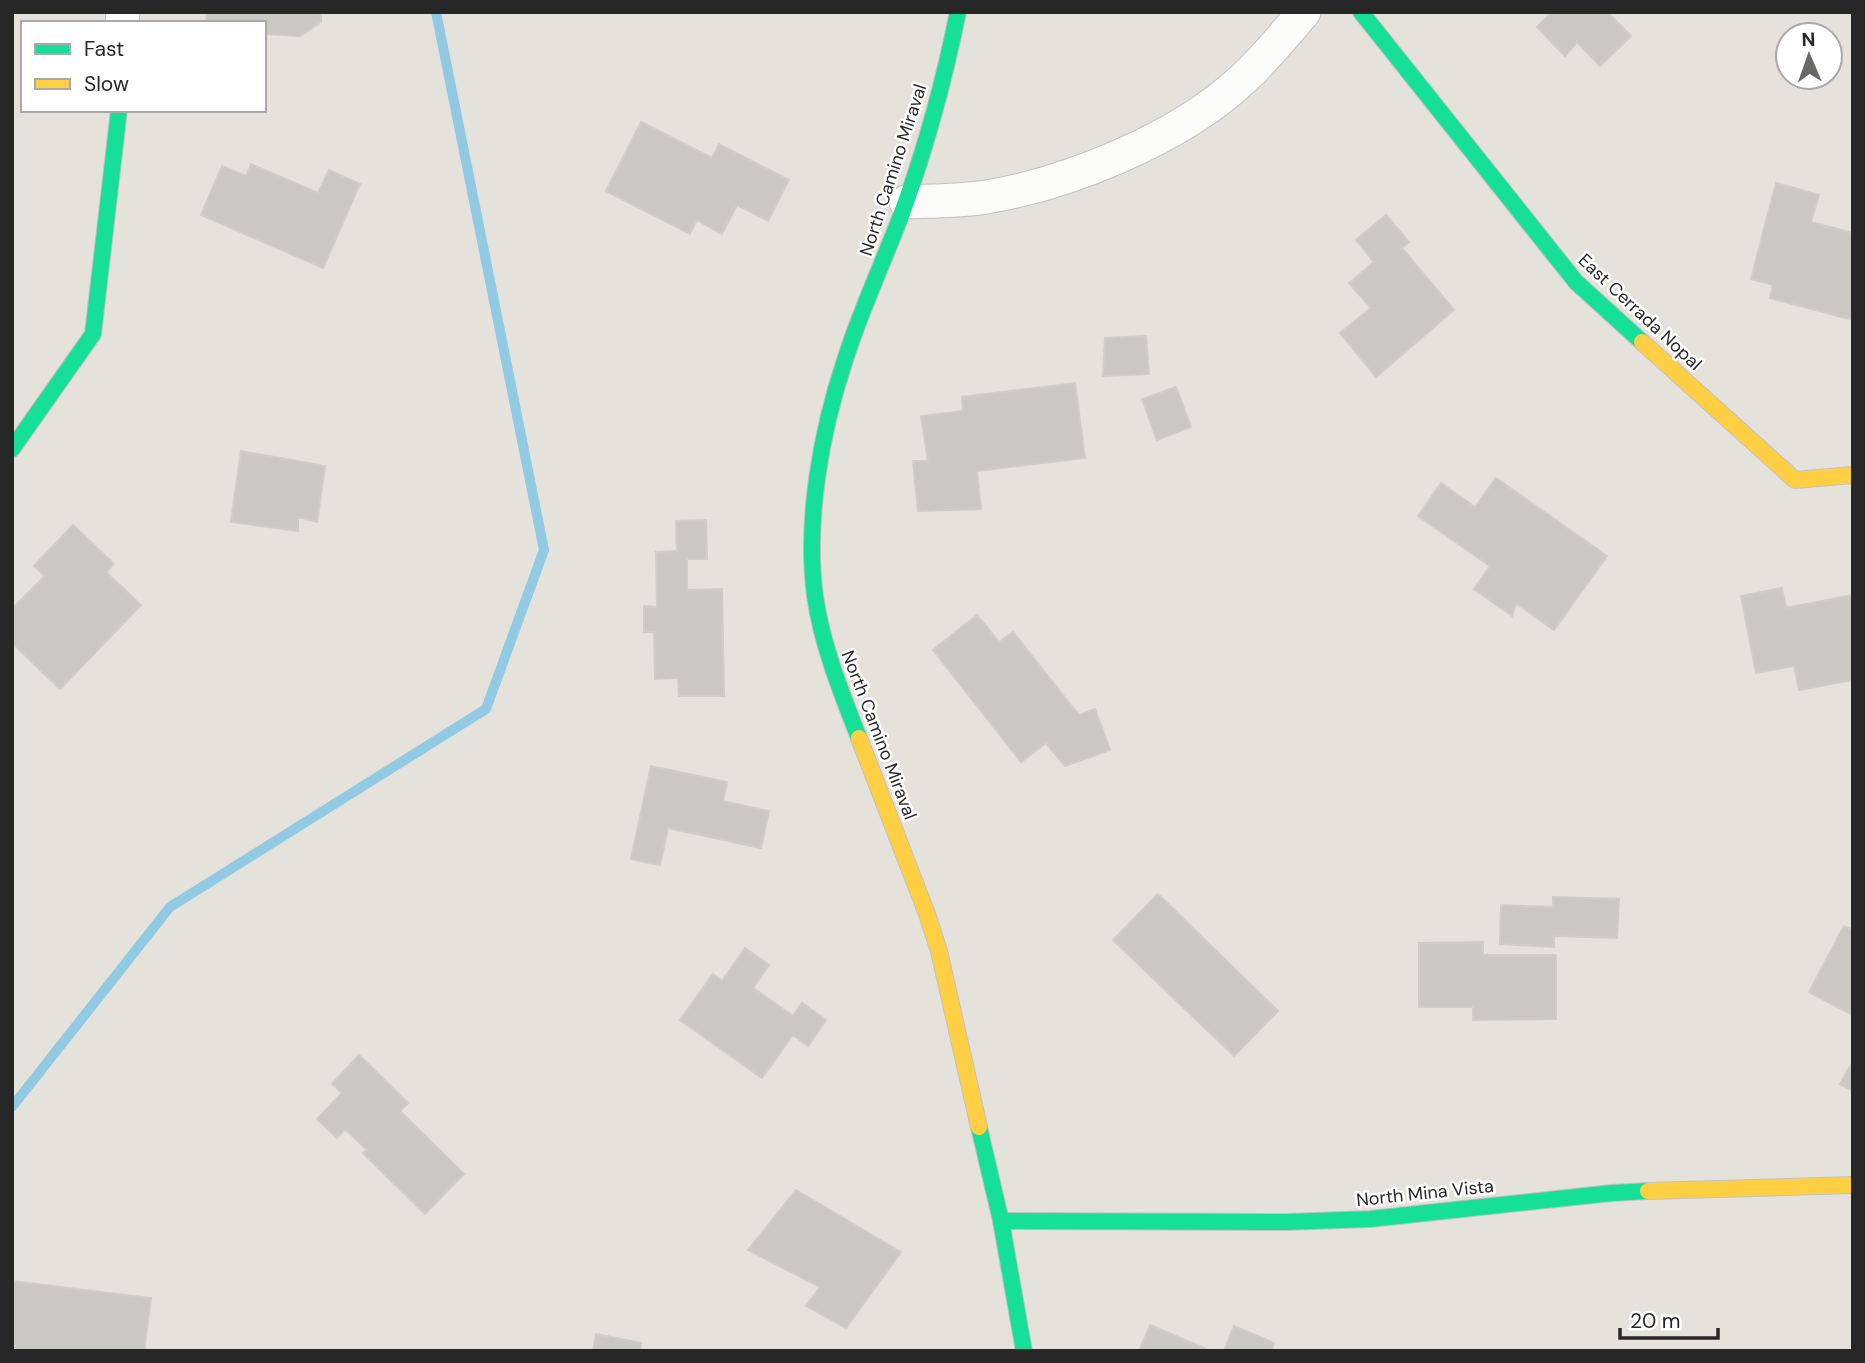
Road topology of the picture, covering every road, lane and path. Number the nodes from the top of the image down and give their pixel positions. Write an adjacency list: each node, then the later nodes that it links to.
1 (957, 12): 5 (street, North Camino Miraval)
2 (1304, 12): 5 (street)
3 (1361, 12): 7 (street, East Cerrada Nopal)
4 (119, 112): 6 (street)
5 (906, 202): 9 (street, North Camino Miraval)
6 (12, 449)
7 (1853, 475)
8 (1853, 1185): 9 (street, North Mina Vista)
9 (1001, 1221): 10 (street, North Camino Miraval)
10 (1024, 1351)

